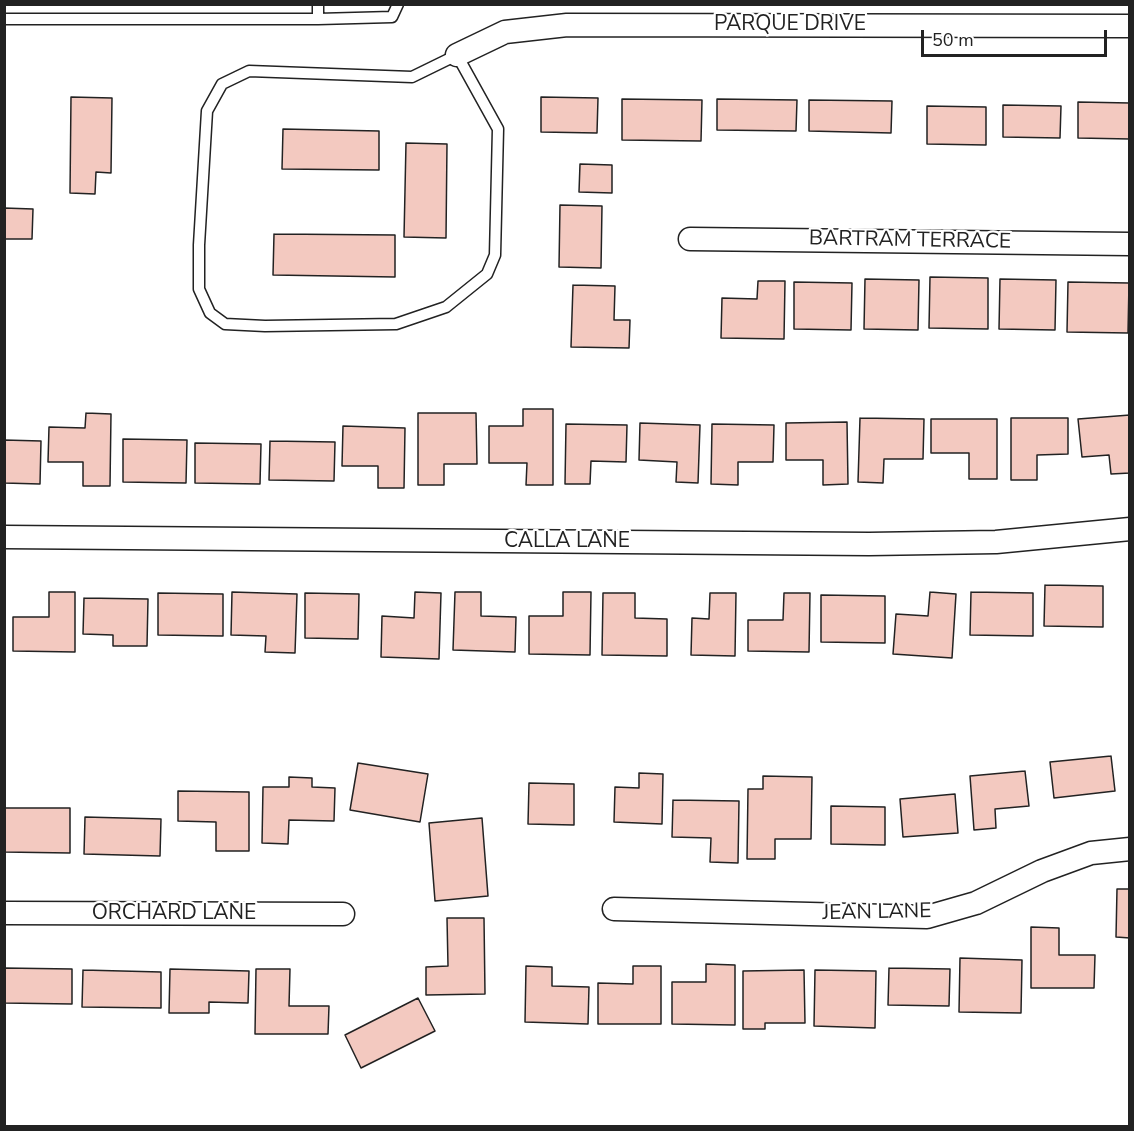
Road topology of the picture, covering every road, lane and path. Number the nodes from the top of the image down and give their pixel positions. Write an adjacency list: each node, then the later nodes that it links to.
1 (318, 4): 6 (lane)
2 (398, 4): 4 (lane)
3 (409, 4): 4 (lane)
4 (392, 17): 6 (lane)
5 (4, 19): 6 (lane)
6 (318, 19)
7 (1130, 26): 8 (street, PARQUE DRIVE)
8 (457, 55): 8 (lane)
9 (690, 239): 10 (street, BARTRAM TERRACE)
10 (1130, 244)
11 (1130, 530): 12 (street, CALLA LANE)
12 (4, 537)
13 (1130, 849): 14 (street, JEAN LANE)
14 (614, 909)
15 (4, 913): 16 (street, ORCHARD LANE)
16 (343, 914)

